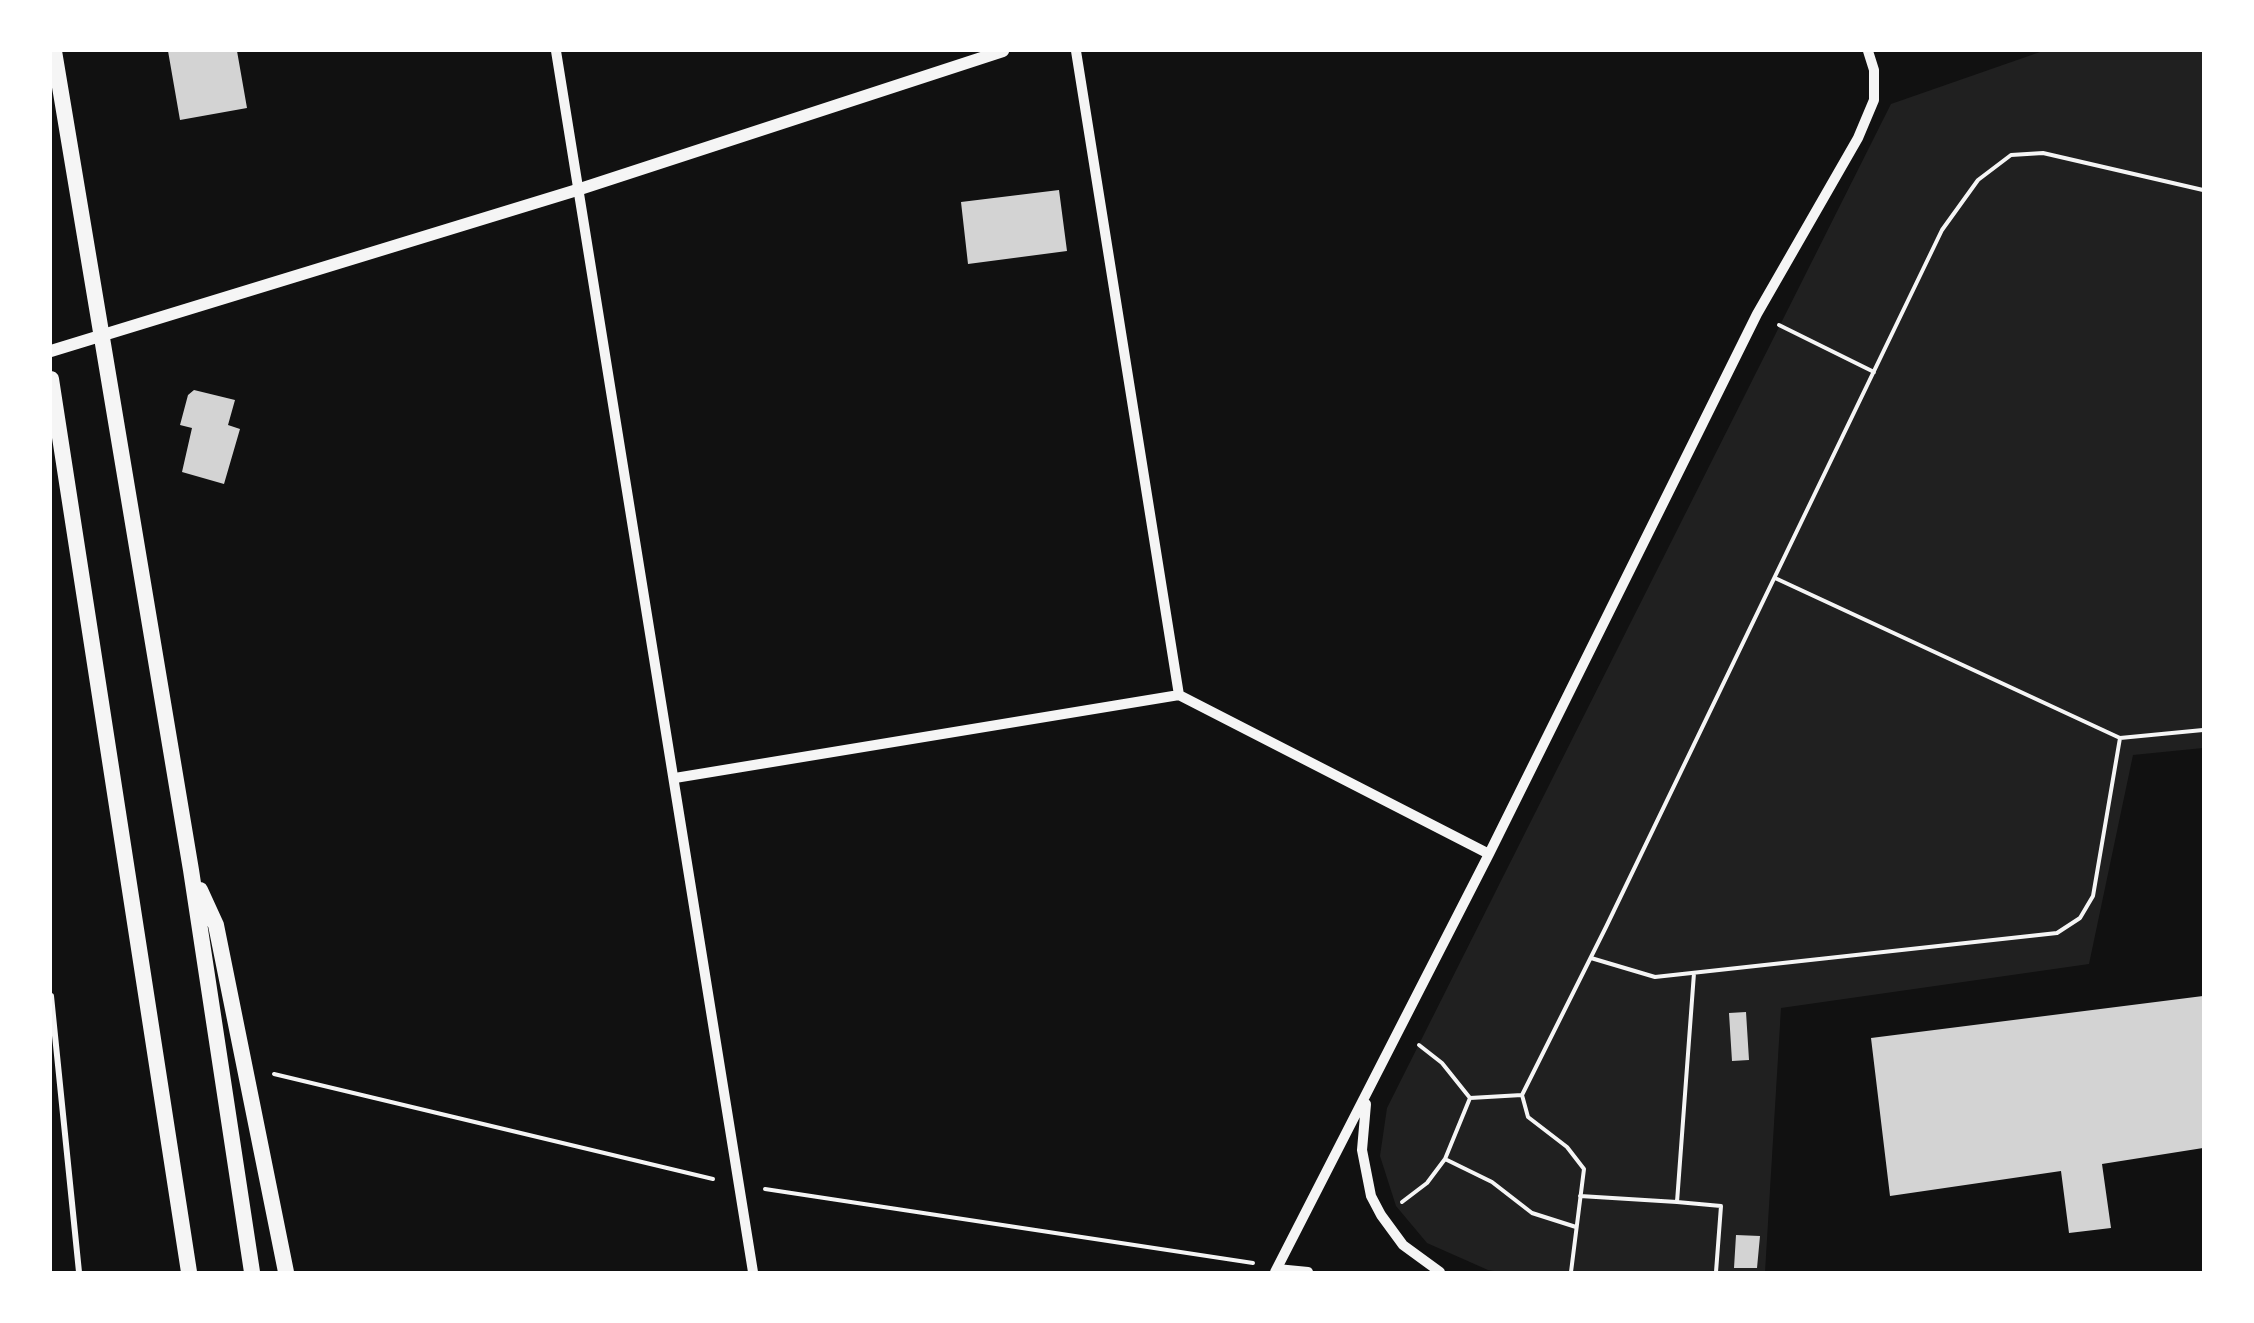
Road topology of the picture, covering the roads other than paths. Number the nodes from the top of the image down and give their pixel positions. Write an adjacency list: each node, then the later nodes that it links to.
1 (54, 51): 7 (highway)
2 (556, 51): 6 (street)
3 (1004, 51): 6 (main road)
4 (1076, 51): 10 (street)
5 (1868, 51): 12 (street)
6 (577, 190): 7 (main road); 11 (street)
7 (101, 337): 8 (main road); 13 (highway)
8 (51, 351)
9 (51, 379): 19 (highway)
10 (1179, 695): 11 (street); 12 (street)
11 (675, 778): 22 (street)
12 (1489, 854): 16 (street)
13 (191, 870): 20 (highway); 21 (highway)
14 (51, 996): 15 (street)
15 (55, 1046): 18 (street)
16 (1366, 1098): 17 (street); 24 (street)
17 (1276, 1270): 23 (street)
18 (79, 1272)
19 (189, 1272)
20 (252, 1272)
21 (286, 1272)
22 (753, 1272)
23 (1308, 1272)
24 (1440, 1272)

